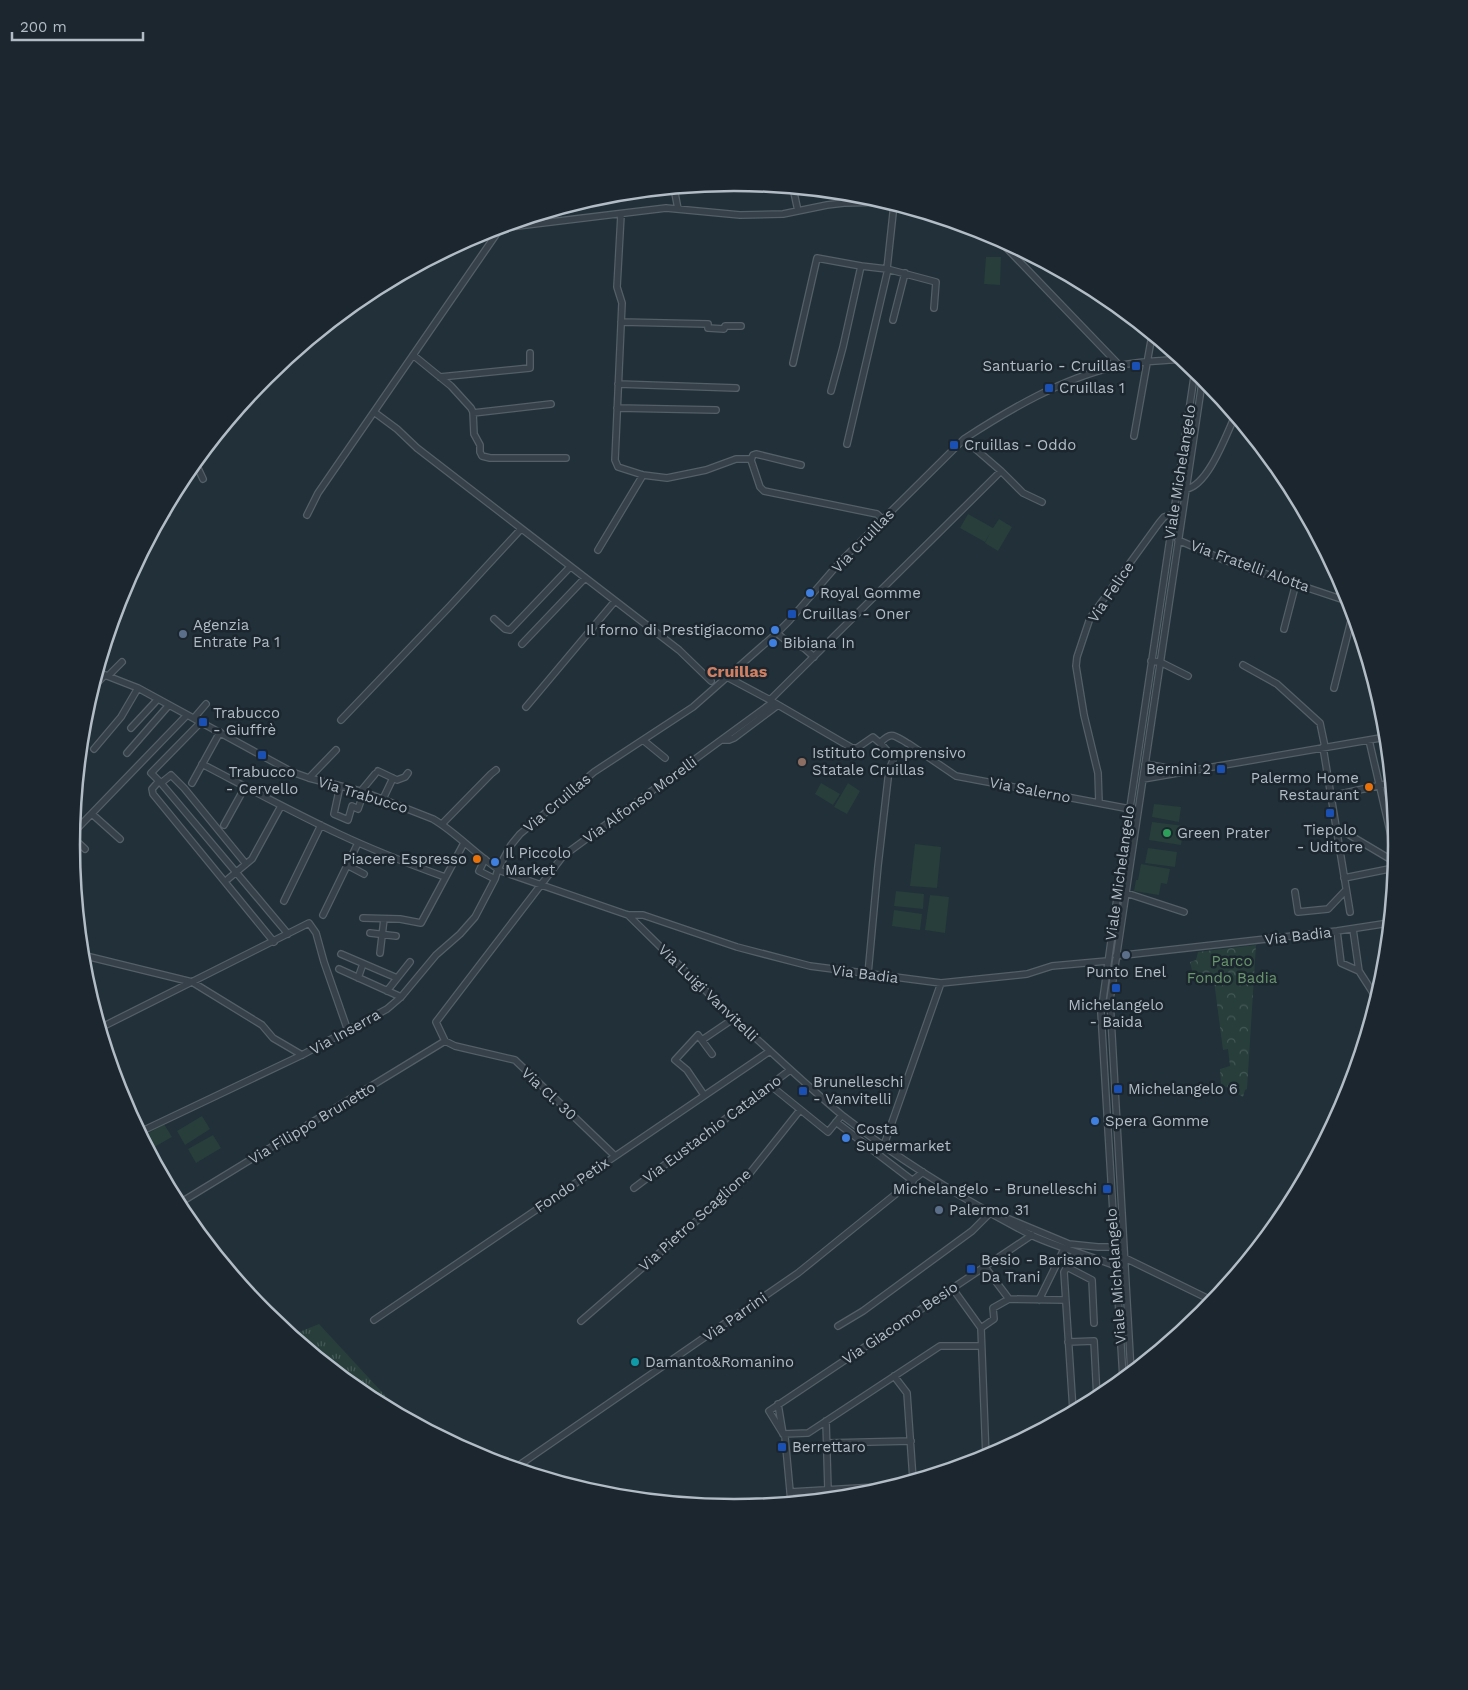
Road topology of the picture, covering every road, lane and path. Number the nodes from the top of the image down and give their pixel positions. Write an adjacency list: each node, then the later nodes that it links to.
1 (675, 194): 4 (street)
2 (794, 194): 5 (street)
3 (854, 203): 5 (street)
4 (678, 210): 5 (street); 7 (street)
5 (798, 211)
6 (893, 211): 12 (street)
7 (621, 215): 8 (street); 16 (street)
8 (530, 224)
9 (495, 237): 20 (street)
10 (1011, 253): 24 (street)
11 (861, 266): 12 (street); 23 (street); 30 (street)
12 (887, 269): 13 (street); 39 (street)
13 (905, 273): 14 (street); 15 (street)
14 (934, 308)
15 (894, 320)
16 (621, 322): 17 (street); 27 (street)
17 (740, 326)
18 (1151, 341): 22 (street)
19 (530, 353): 25 (street)
20 (414, 355): 25 (street); 34 (street)
21 (1173, 361): 22 (street, Via Cruillas)
22 (1147, 362): 24 (street, Via Cruillas); 37 (street)
23 (793, 363)
24 (1119, 365): 38 (street, Via Cruillas)
25 (440, 377): 35 (street)
26 (1193, 380): 49 (street, Viale Michelangelo)
27 (618, 384): 28 (street); 32 (street)
28 (736, 388)
29 (1200, 388): 47 (street, Viale Michelangelo)
30 (831, 391)
31 (551, 404): 35 (street)
32 (617, 408): 33 (street); 45 (street)
33 (716, 410)
34 (374, 412): 50 (street); 52 (street)
35 (473, 413): 40 (street)
36 (1232, 422): 47 (street)
37 (1134, 436)
38 (964, 439): 44 (street); 51 (street, Via Cruillas)
39 (847, 444)
40 (566, 458)
41 (752, 459): 42 (street); 45 (street); 51 (street)
42 (801, 465)
43 (199, 470): 46 (street)
44 (1001, 471): 48 (street); 65 (street, Via Alfonso Morelli)
45 (644, 475): 54 (street)
46 (203, 480)
47 (1186, 489): 53 (street, Viale Michelangelo)
48 (1042, 502)
49 (1173, 514): 66 (street, Viale Michelangelo); 116 (street, Via Felice)
50 (307, 515)
51 (883, 520): 63 (street, Via Cruillas)
52 (521, 529): 55 (street); 85 (street)
53 (1178, 540): 57 (street, Via Fratelli Alotta); 68 (street, Viale Michelangelo)
54 (598, 550)
55 (570, 566): 56 (street); 60 (street)
56 (585, 578): 59 (street); 64 (street)
57 (1296, 583): 58 (street, Via Fratelli Alotta); 62 (street)
58 (1339, 598)
59 (615, 601): 75 (street); 82 (street)
60 (494, 619)
61 (1350, 626): 77 (street)
62 (1284, 629)
63 (776, 633): 65 (street); 73 (street, Via Cruillas)
64 (522, 644)
65 (814, 657): 79 (street, Via Alfonso Morelli)
66 (1151, 661): 68 (street); 118 (street, Viale Michelangelo)
67 (122, 662): 71 (street)
68 (1160, 662): 72 (street); 99 (street, Viale Michelangelo)
69 (1243, 665): 93 (street)
70 (103, 674): 71 (street, Via Trabucco)
71 (107, 676): 74 (street); 76 (street, Via Trabucco)
72 (1188, 676)
73 (727, 677): 75 (street, Via Cruillas); 79 (street, Via Salerno)
74 (101, 681)
75 (714, 684): 90 (street, Via Cruillas)
76 (138, 688): 78 (street, Via Trabucco); 94 (street)
77 (1334, 688)
78 (158, 699): 81 (street, Via Trabucco); 87 (street)
79 (773, 702): 92 (street, Via Salerno); 146 (street, Via Alfonso Morelli)
80 (206, 704): 84 (street)
81 (169, 705): 83 (street, Via Trabucco); 96 (street)
82 (526, 707)
83 (187, 714): 84 (street, Via Trabucco); 120 (street)
84 (194, 718): 86 (street, Via Trabucco)
85 (342, 720)
86 (201, 722): 88 (street, Via Trabucco); 106 (street)
87 (131, 728)
88 (220, 732): 98 (street); 103 (street, Via Trabucco)
89 (1378, 738): 91 (street)
90 (643, 740): 97 (street); 138 (street, Via Cruillas)
91 (1369, 740): 93 (street); 109 (street)
92 (880, 743): 116 (street, Via Salerno); 174 (street)
93 (1324, 747): 101 (street); 113 (street)
94 (94, 749)
95 (336, 750): 103 (street)
96 (127, 753)
97 (665, 758)
98 (202, 764): 107 (street); 111 (street)
99 (1145, 764): 101 (street); 105 (street, Viale Michelangelo)
100 (496, 770): 122 (street)
101 (1189, 771): 105 (street)
102 (408, 773): 104 (street)
103 (309, 778): 110 (street, Via Trabucco)
104 (393, 778): 112 (street); 114 (street)
105 (1143, 779): 133 (street, Viale Michelangelo)
106 (160, 782): 115 (street); 119 (street); 164 (street)
107 (192, 783)
108 (1385, 784): 109 (street)
109 (1379, 785): 113 (street); 121 (street)
110 (340, 786): 112 (street, Via Trabucco); 112 (street)
111 (245, 787): 117 (street); 123 (street)
112 (362, 792): 114 (street, Via Trabucco)
113 (1331, 796): 126 (street)
114 (383, 799): 122 (street, Via Trabucco)
115 (196, 803): 119 (street); 136 (street)
116 (1099, 803): 118 (street, Via Salerno)
117 (281, 806): 124 (street); 136 (street)
118 (1130, 809): 131 (street, Viale Michelangelo)
119 (186, 812): 140 (street)
120 (92, 814): 125 (street); 127 (street)
121 (1387, 821)
122 (442, 824): 129 (street, Via Trabucco)
123 (224, 825)
124 (321, 825): 128 (street); 150 (street)
125 (80, 826)
126 (1336, 827): 134 (street); 143 (street)
127 (120, 839)
128 (358, 843): 137 (street); 142 (street)
129 (464, 843): 135 (street, Via Trabucco); 142 (street)
130 (80, 844): 132 (street)
131 (1124, 848): 133 (street); 169 (street, Viale Michelangelo)
132 (85, 849)
133 (1132, 849): 149 (street, Viale Michelangelo)
134 (1388, 858)
135 (485, 860): 138 (street, Via Trabucco); 145 (street)
136 (246, 864): 140 (street)
137 (347, 865): 141 (street); 153 (street)
138 (498, 869): 145 (street, Via Inserra); 146 (street, Via Trabucco)
139 (1387, 869): 143 (street)
140 (237, 872): 144 (street); 161 (street)
141 (364, 874)
142 (445, 877): 156 (street)
143 (1344, 878): 147 (street)
144 (228, 879)
145 (495, 879): 181 (street, Via Inserra)
146 (541, 885): 154 (street, Via Trabucco); 186 (street, Via Alfonso Morelli)
147 (1346, 890): 148 (street); 152 (street)
148 (1295, 892)
149 (1126, 894): 151 (street); 167 (street, Viale Michelangelo)
150 (284, 901)
151 (1184, 912)
152 (1350, 912)
153 (323, 915)
154 (628, 915): 174 (street, Via Badia); 182 (street, Via Luigi Vanvitelli)
155 (363, 918): 156 (street)
156 (384, 919): 162 (street)
157 (1383, 924): 158 (street, Via Badia)
158 (1353, 929): 159 (street, Via Badia); 173 (street)
159 (1337, 931): 167 (street, Via Badia); 173 (street)
160 (370, 933): 162 (street)
161 (288, 934): 164 (street); 184 (street)
162 (383, 935): 163 (street); 165 (street)
163 (396, 936)
164 (274, 942): 177 (street)
165 (380, 952)
166 (341, 954): 171 (street)
167 (1116, 956): 200 (street, Viale Michelangelo)
168 (90, 957): 177 (street)
169 (1107, 961): 178 (street, Via Badia); 199 (street, Viale Michelangelo)
170 (410, 962): 176 (street)
171 (364, 964): 175 (street); 176 (street)
172 (339, 969): 175 (street)
173 (1359, 970): 179 (street)
174 (868, 974): 178 (street, Via Badia)
175 (358, 978): 180 (street)
176 (397, 978): 180 (street)
177 (192, 982): 183 (street); 189 (street)
178 (942, 983): 197 (street)
179 (1371, 990)
180 (387, 991): 181 (street)
181 (401, 997): 184 (street, Via Inserra)
182 (733, 1019): 185 (street); 187 (street, Via Luigi Vanvitelli)
183 (106, 1025)
184 (348, 1031): 189 (street, Via Inserra)
185 (702, 1040): 188 (street); 192 (street)
186 (445, 1041): 198 (street, Via Cl. 30); 204 (street, Via Filippo Brunetto)
187 (770, 1051): 190 (street, Via Luigi Vanvitelli); 192 (street, Fondo Petix)
188 (712, 1054)
189 (302, 1055): 196 (street, Via Inserra)
190 (790, 1070): 191 (street, Via Eustachio Catalano); 194 (street, Via Luigi Vanvitelli)
191 (770, 1086): 193 (street); 203 (street, Via Eustachio Catalano)
192 (704, 1094): 198 (street, Fondo Petix)
193 (800, 1110): 195 (street); 220 (street, Via Pietro Scaglione)
194 (842, 1115): 195 (street); 197 (street, Via Luigi Vanvitelli)
195 (836, 1122): 202 (street)
196 (145, 1130)
197 (884, 1145): 201 (street, Via Luigi Vanvitelli)
198 (615, 1156): 219 (street, Fondo Petix)
199 (1109, 1158): 200 (street); 207 (street, Viale Michelangelo)
200 (1118, 1158): 210 (street, Viale Michelangelo)
201 (923, 1172): 202 (street, Via Parrini); 205 (street, Via Luigi Vanvitelli)
202 (912, 1181): 239 (street, Via Parrini)
203 (634, 1188)
204 (185, 1200)
205 (991, 1212): 206 (street); 207 (street); 222 (street)
206 (1032, 1235): 208 (street); 212 (street, Via Giacomo Besio)
207 (1115, 1246): 211 (street, Viale Michelangelo)
208 (1064, 1250): 209 (street); 217 (street)
209 (1075, 1253): 211 (street); 213 (street)
210 (1125, 1258): 215 (street); 226 (street, Viale Michelangelo)
211 (1116, 1266): 227 (street, Viale Michelangelo)
212 (985, 1267): 214 (street, Via Giacomo Besio); 216 (street)
213 (1067, 1267): 218 (street); 221 (street)
214 (952, 1289): 223 (street); 231 (street, Via Giacomo Besio)
215 (1205, 1297)
216 (1010, 1299): 217 (street); 223 (street)
217 (1039, 1300): 218 (street)
218 (1065, 1300): 224 (street)
219 (374, 1320)
220 (581, 1321)
221 (1094, 1323)
222 (838, 1326)
223 (981, 1328): 225 (street)
224 (1068, 1342): 229 (street); 230 (street)
225 (981, 1346): 228 (street); 238 (street)
226 (1131, 1365)
227 (1122, 1371)
228 (894, 1376): 232 (street); 236 (street)
229 (1096, 1389)
230 (1073, 1403)
231 (778, 1404): 235 (street); 235 (street, Via Giacomo Besio)
232 (826, 1421): 233 (street); 234 (street)
233 (826, 1432): 234 (street); 237 (street)
234 (808, 1433): 235 (street)
235 (784, 1434): 243 (street)
236 (911, 1441): 237 (street); 240 (street)
237 (827, 1443): 241 (street)
238 (986, 1448)
239 (522, 1463)
240 (914, 1474)
241 (828, 1490): 242 (street); 243 (street)
242 (837, 1490)
243 (790, 1492): 244 (street)
244 (790, 1496)

